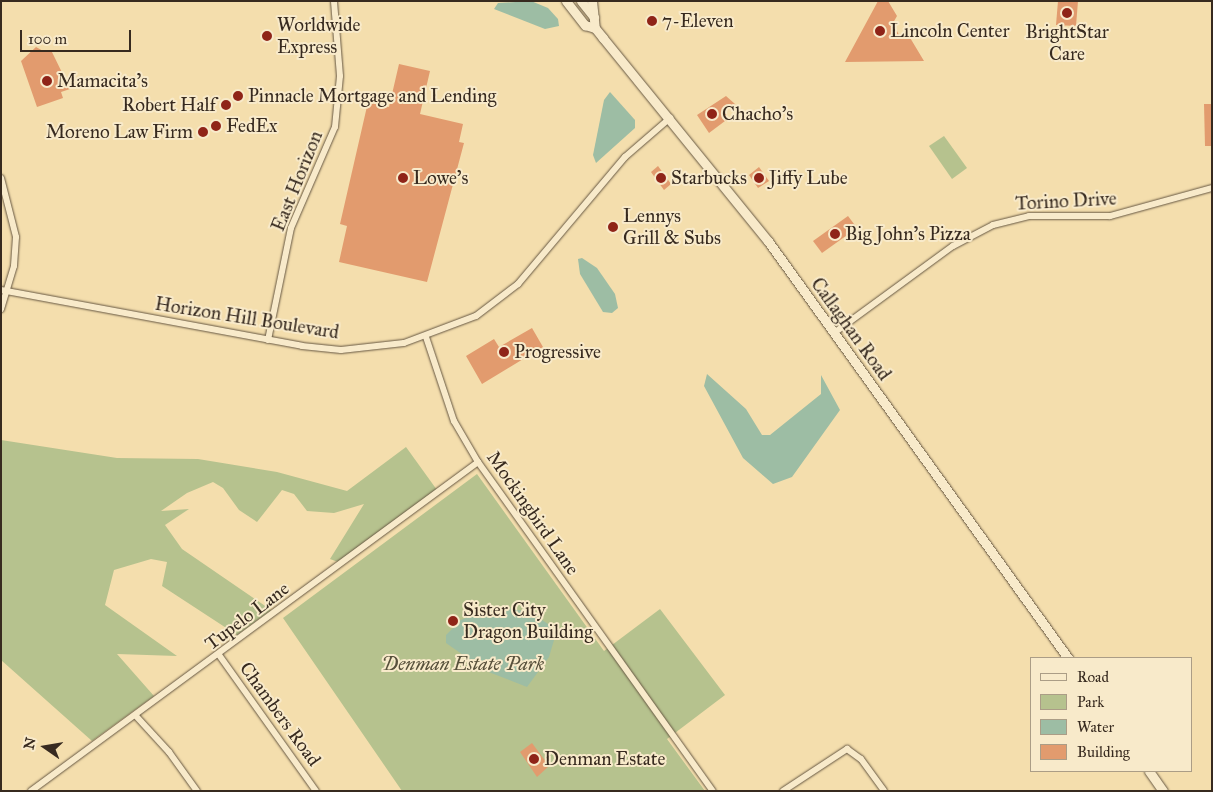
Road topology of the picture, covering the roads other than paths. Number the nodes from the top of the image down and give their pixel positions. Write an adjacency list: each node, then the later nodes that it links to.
1 (334, 1): 14 (street, East Horizon)
2 (566, 1): 6 (main road, Callaghan Road)
3 (581, 1): 5 (main road)
4 (592, 1): 5 (main road)
5 (594, 18): 6 (main road)
6 (595, 28): 7 (main road, Callaghan Road)
7 (670, 118): 12 (main road, Callaghan Road); 13 (street, Horizon Hill Boulevard)
8 (1, 178): 10 (street)
9 (1212, 188): 12 (street, Torino Drive)
10 (5, 291): 11 (street); 14 (street, Horizon Hill Boulevard)
11 (1, 309)
12 (834, 333): 17 (main road, Callaghan Road)
13 (426, 337): 14 (street, Horizon Hill Boulevard); 15 (street, Mockingbird Lane)
14 (268, 340)
15 (478, 462): 16 (street, Tupelo Lane); 24 (street, Mockingbird Lane)
16 (219, 655): 18 (street, Tupelo Lane); 23 (street, Chambers Road)
17 (1067, 657)
18 (136, 716): 21 (street, Tupelo Lane); 22 (street)
19 (1150, 772): 26 (main road)
20 (883, 790): 25 (street)
21 (31, 791)
22 (197, 791)
23 (316, 791)
24 (713, 791)
25 (783, 791)
26 (1163, 791)

